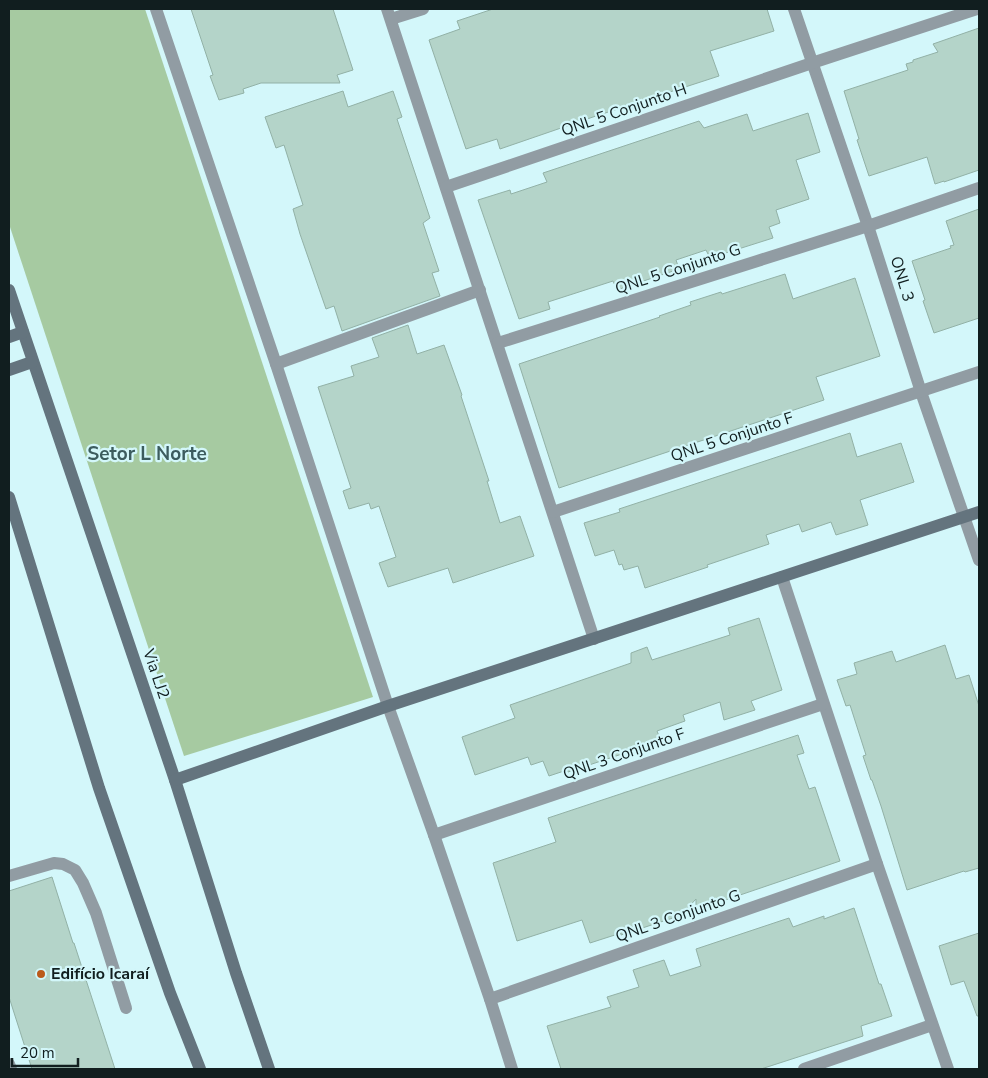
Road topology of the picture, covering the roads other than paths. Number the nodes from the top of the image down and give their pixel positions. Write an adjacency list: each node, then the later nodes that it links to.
1 (156, 9): 16 (street)
2 (423, 9): 5 (street)
3 (794, 9): 6 (street, ONL 3)
4 (977, 9): 6 (street, QNL 5 Conjunto H)
5 (389, 14): 7 (street)
6 (812, 63): 7 (street, QNL 5 Conjunto H); 9 (street, ONL 3)
7 (446, 187): 11 (street)
8 (979, 188): 9 (street, QNL 5 Conjunto G)
9 (868, 226): 14 (street, QNL 5 Conjunto G); 19 (street, ONL 3)
10 (9, 290): 12 (main road, Via LJ2)
11 (480, 290): 14 (street); 16 (street)
12 (23, 332): 13 (main road); 15 (main road, Via LJ2)
13 (9, 337)
14 (498, 343): 21 (street)
15 (32, 362): 17 (main road); 29 (main road, Via LJ2)
16 (276, 364): 28 (street)
17 (9, 370)
18 (979, 372): 19 (street, QNL 5 Conjunto F)
19 (921, 392): 21 (street, QNL 5 Conjunto F); 23 (street, ONL 3)
20 (9, 497): 38 (main road)
21 (553, 512): 26 (street)
22 (979, 512): 23 (main road)
23 (964, 518): 24 (street, ONL 3); 25 (main road)
24 (979, 560)
25 (782, 576): 26 (main road); 27 (street)
26 (594, 638): 28 (main road)
27 (823, 704): 30 (street, QNL 3 Conjunto F); 31 (street)
28 (388, 706): 29 (main road); 30 (street)
29 (175, 780): 39 (main road, Via LJ2)
30 (434, 835): 33 (street)
31 (876, 864): 33 (street, QNL 3 Conjunto G); 35 (street)
32 (9, 876): 34 (street)
33 (490, 999): 40 (street)
34 (126, 1008)
35 (932, 1025): 41 (street); 42 (street)
36 (9, 1064): 37 (street)
37 (11, 1069)
38 (200, 1069)
39 (268, 1069)
40 (512, 1069)
41 (804, 1069)
42 (948, 1069)

